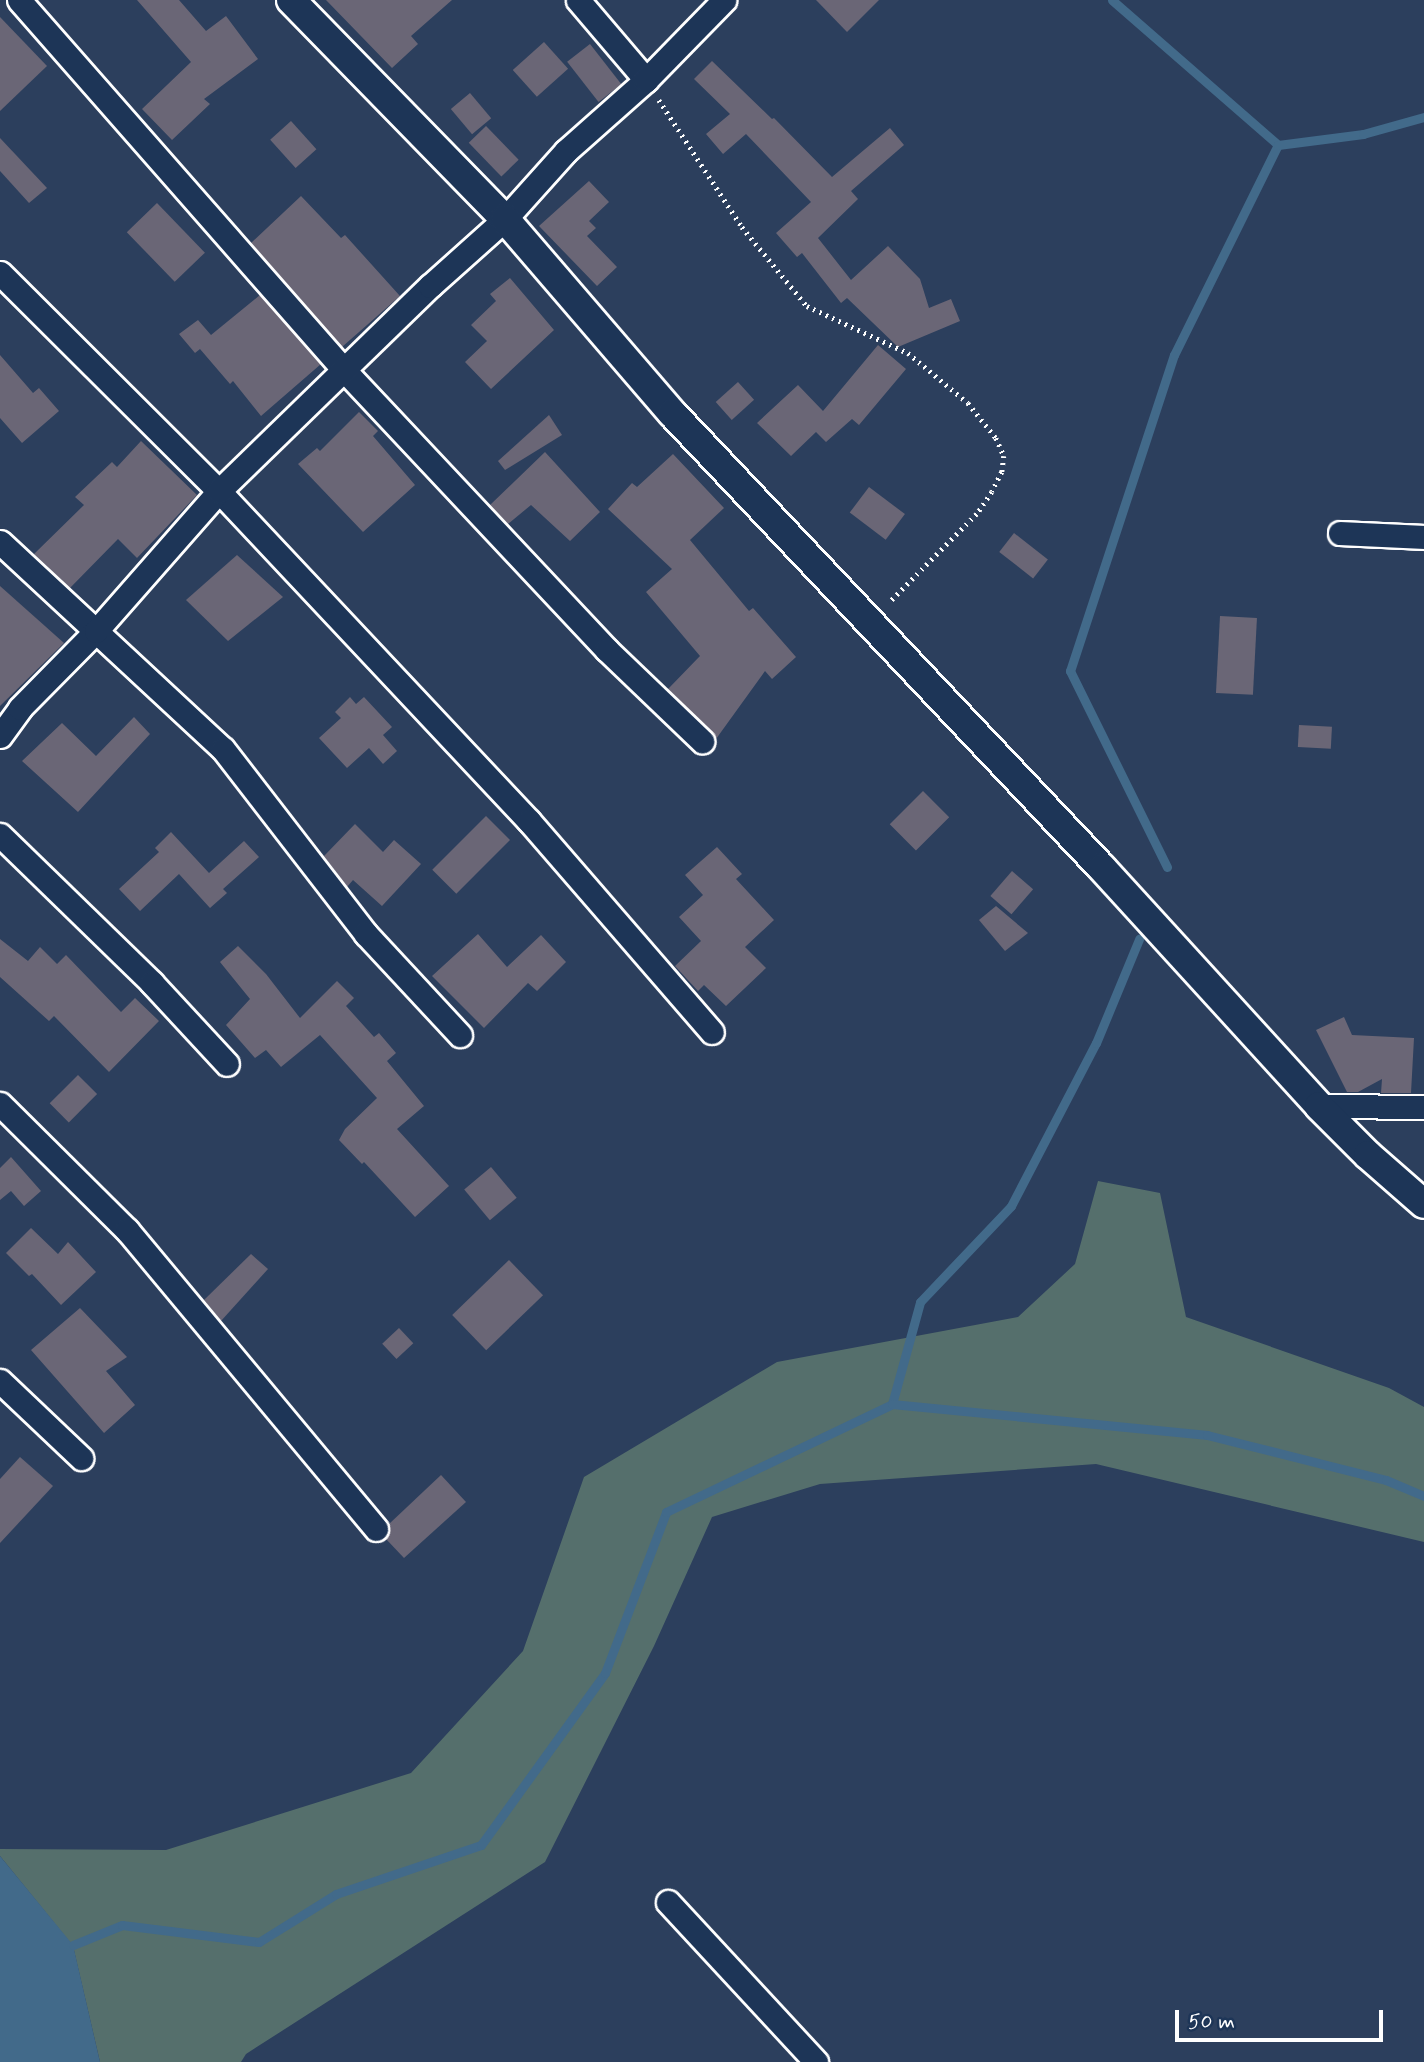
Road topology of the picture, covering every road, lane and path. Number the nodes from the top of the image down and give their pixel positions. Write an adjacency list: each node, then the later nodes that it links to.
1 (19, 0): 8 (street)
2 (291, 0): 6 (street)
3 (578, 0): 5 (street)
4 (724, 0): 5 (street)
5 (646, 80): 6 (street); 13 (path)
6 (505, 219): 8 (street); 13 (street)
7 (0, 273): 9 (street)
8 (345, 371): 9 (street); 16 (street)
9 (219, 491): 14 (street); 18 (street)
10 (1340, 533): 11 (street)
11 (1424, 537)
12 (0, 542): 14 (street)
13 (872, 621): 22 (street)
14 (96, 631): 15 (street); 19 (street)
15 (0, 736)
16 (702, 741)
17 (0, 835): 20 (street)
18 (712, 1032)
19 (460, 1035)
20 (226, 1064)
21 (0, 1104): 27 (street)
22 (1319, 1106): 23 (street); 24 (street)
23 (1424, 1107)
24 (1424, 1203)
25 (0, 1381): 26 (street)
26 (81, 1458)
27 (376, 1529)
28 (668, 1902): 29 (street)
29 (816, 2062)

